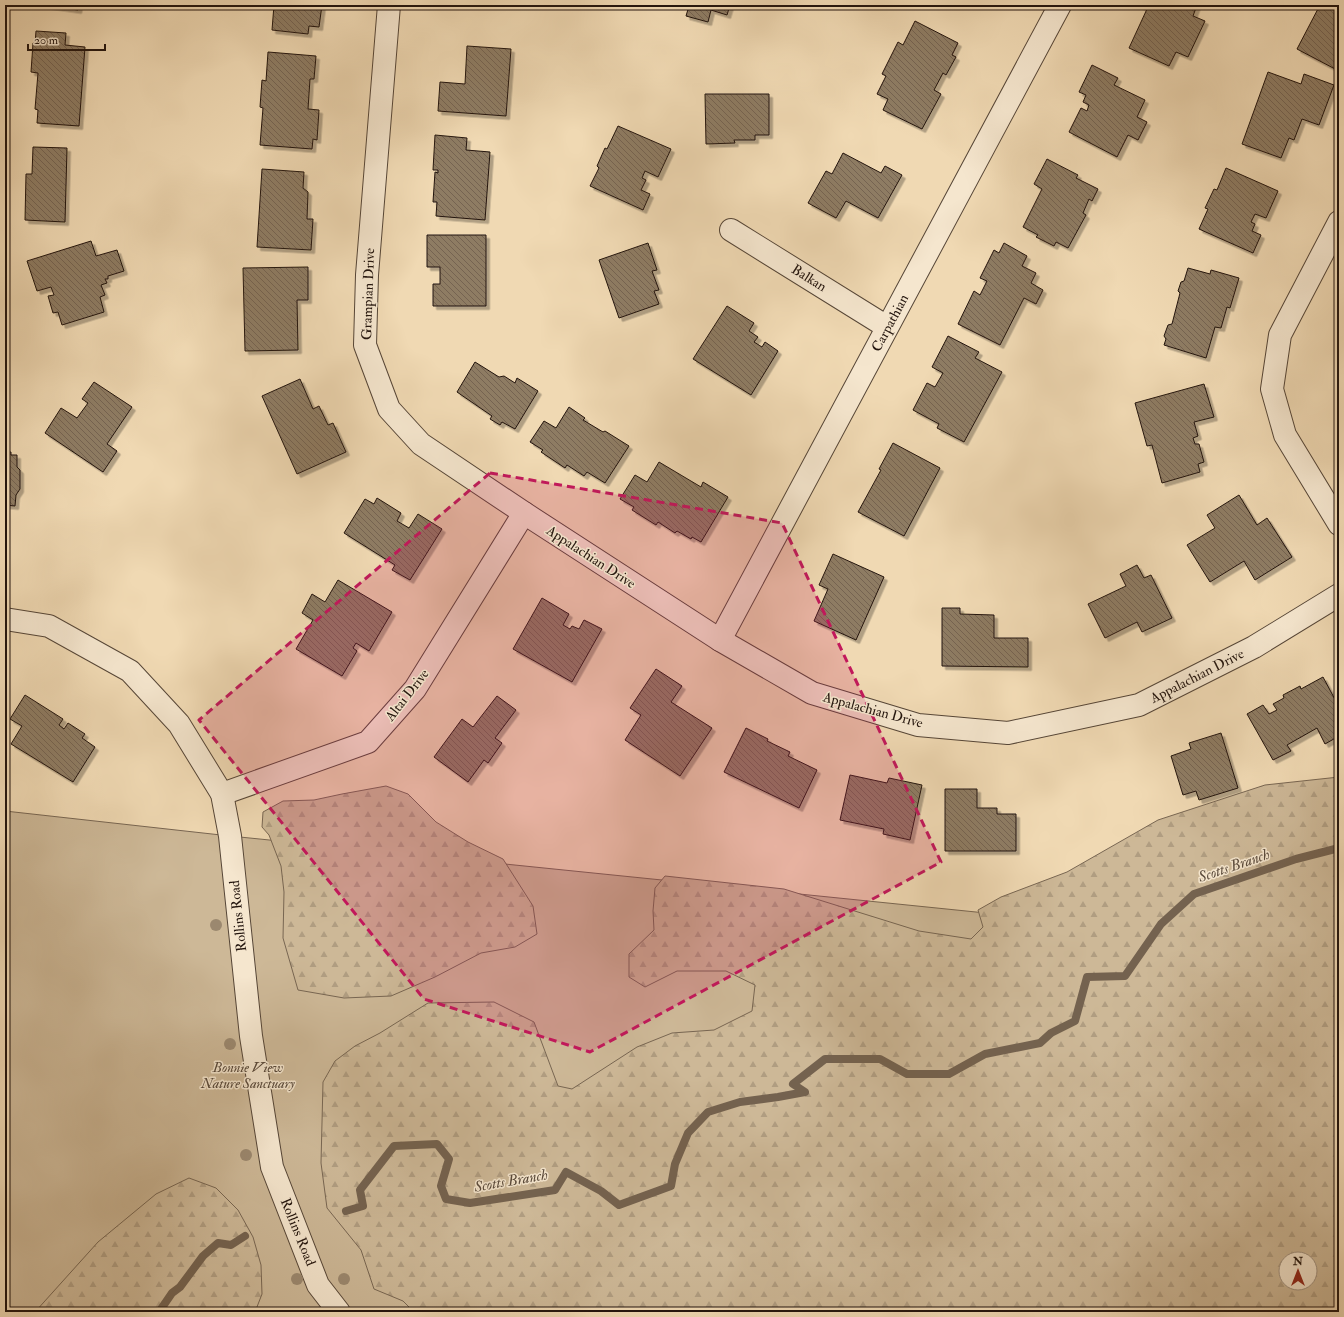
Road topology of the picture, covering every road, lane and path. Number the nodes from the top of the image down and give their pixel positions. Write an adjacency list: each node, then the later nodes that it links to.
1 (389, 5): 6 (street, Grampian Drive)
2 (1060, 5): 5 (street, Carpathian)
3 (1339, 222): 7 (street)
4 (731, 230): 5 (street, Balkan)
5 (887, 327): 10 (street, Carpathian)
6 (524, 514): 10 (street, Appalachian Drive); 11 (street, Altai Drive)
7 (1339, 524)
8 (1339, 594): 10 (street, Appalachian Drive)
9 (5, 619): 11 (street, Rollins Road)
10 (720, 640)
11 (222, 794): 12 (street, Rollins Road)
12 (339, 1312)

